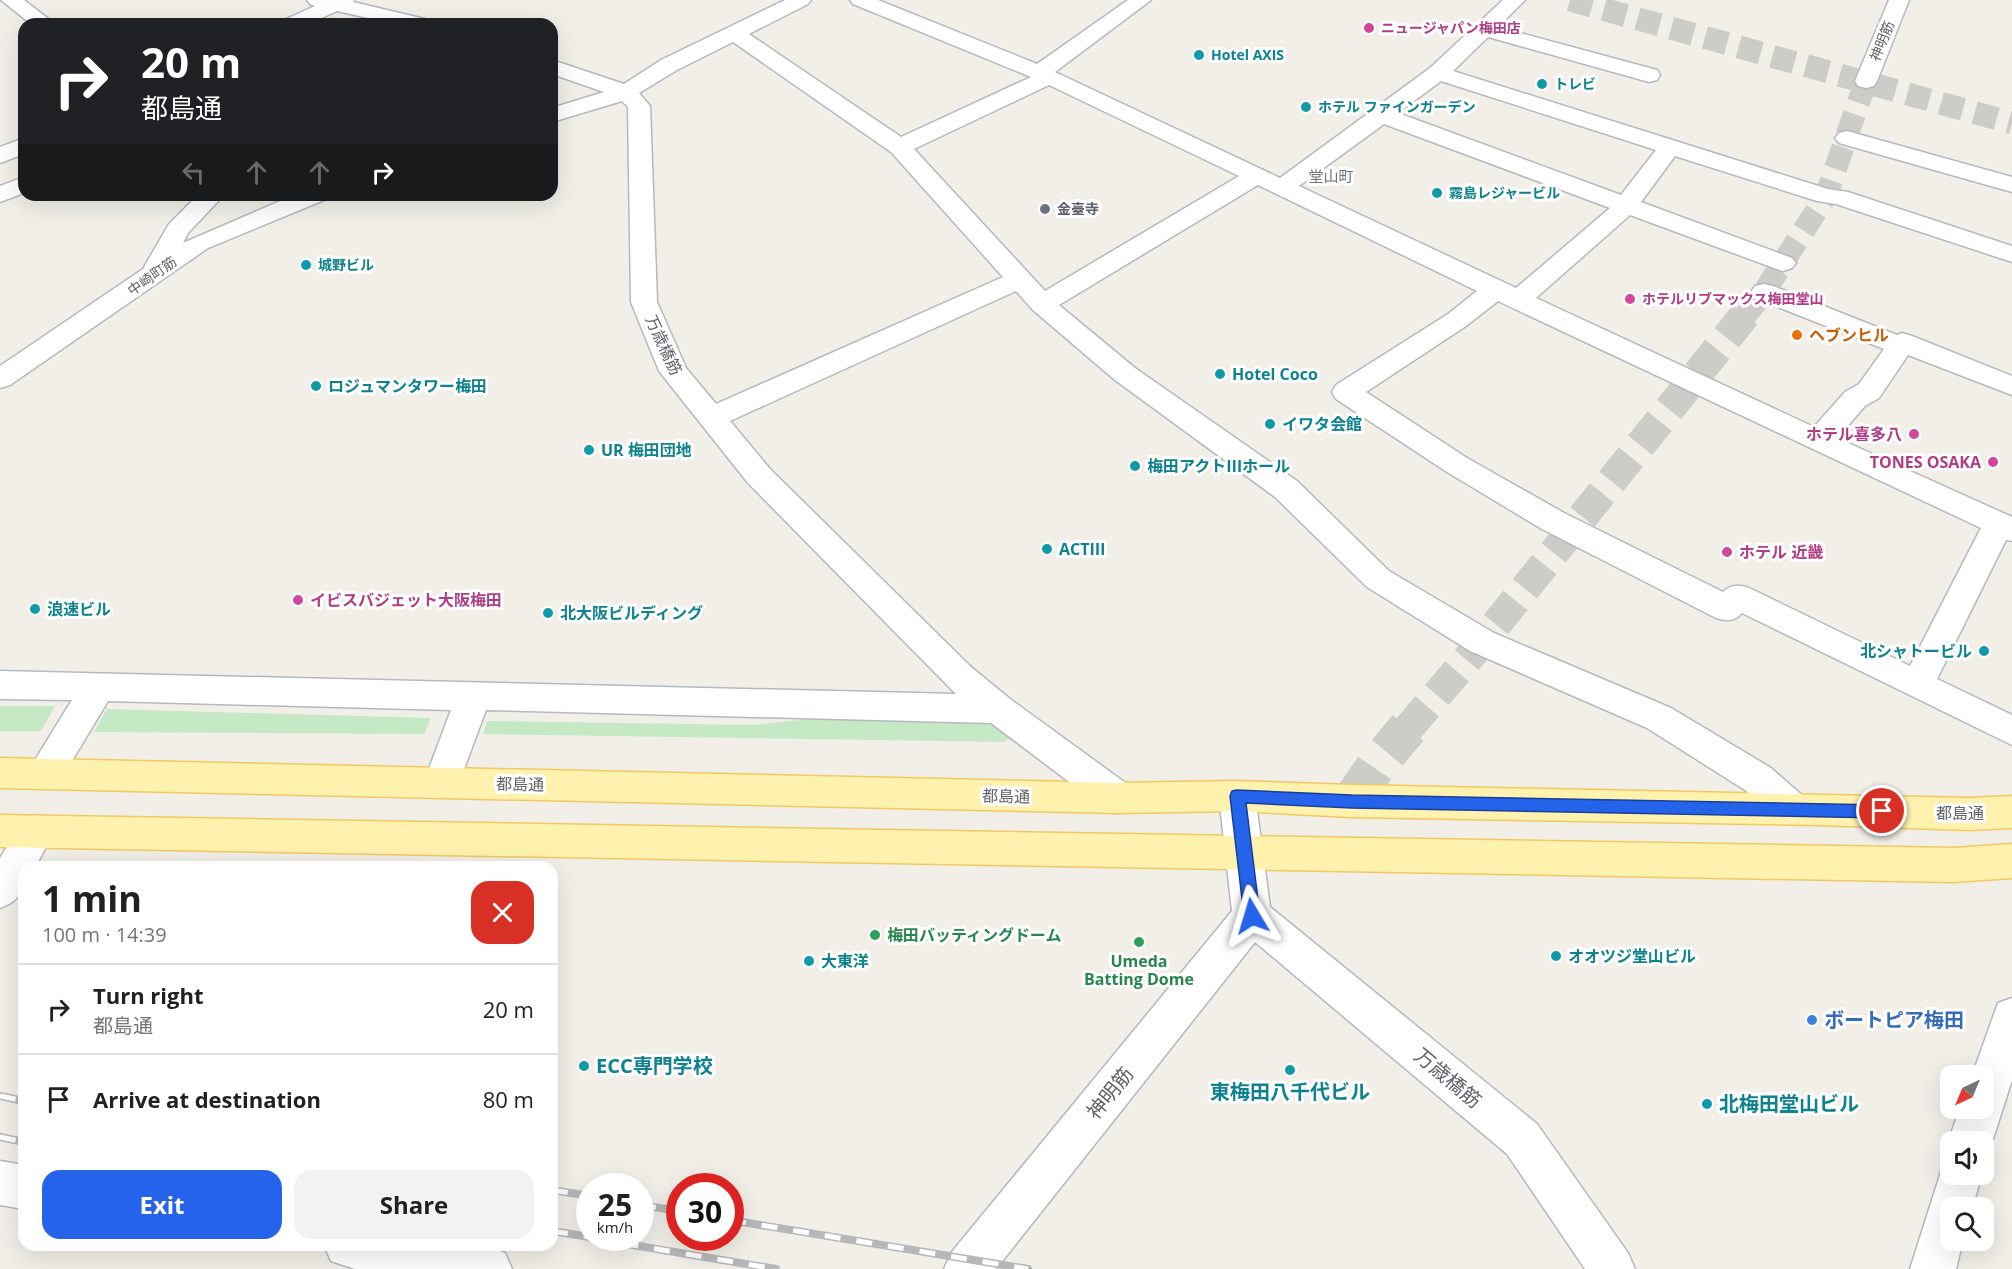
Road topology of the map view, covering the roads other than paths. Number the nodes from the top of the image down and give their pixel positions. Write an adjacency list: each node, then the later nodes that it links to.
1 (11, 0): 9 (street)
2 (419, 0): 12 (street)
3 (801, 0): 14 (street)
4 (860, 0): 17 (street)
5 (1142, 0): 17 (street)
6 (1515, 0): 13 (street)
7 (1899, 0): 19 (street, 神明筋)
8 (331, 2): 10 (street); 11 (street)
9 (36, 18)
10 (302, 18)
11 (371, 18)
12 (380, 18)
13 (1484, 30): 16 (street); 18 (street)
14 (733, 32): 20 (street); 24 (street)
15 (558, 69): 20 (street)
16 (1438, 73): 22 (street); 26 (street)
17 (1044, 75): 24 (street); 28 (street)
18 (1649, 75)
19 (1866, 81)
20 (626, 92): 21 (street); 46 (street, 万歳橋筋)
21 (558, 113)
22 (1381, 116): 31 (street); 35 (street)
23 (1847, 138): 29 (street)
24 (899, 147): 38 (street)
25 (18, 148): 27 (street)
26 (1669, 148): 35 (street); 36 (street)
27 (0, 156)
28 (1258, 175): 31 (street); 42 (street)
29 (2012, 185)
30 (18, 187): 32 (street)
31 (1283, 187): 41 (street)
32 (0, 195)
33 (206, 201): 39 (street)
34 (300, 201): 39 (street, 中崎町筋)
35 (1625, 207): 37 (street); 41 (street)
36 (2012, 254)
37 (1783, 263)
38 (1020, 279): 42 (street); 46 (street)
39 (148, 280): 44 (street, 中崎町筋)
40 (1764, 292): 43 (street)
41 (1508, 294): 47 (street); 49 (street)
42 (1042, 304): 60 (street)
43 (1900, 346): 45 (street); 47 (street)
44 (0, 379)
45 (2012, 386)
46 (710, 418): 53 (street, 万歳橋筋)
47 (1819, 440): 48 (street)
48 (2005, 526): 49 (street)
49 (1918, 684): 54 (street)
50 (0, 685): 51 (street)
51 (98, 688): 52 (street); 56 (street)
52 (474, 695): 53 (street); 57 (street)
53 (998, 710): 59 (street, 万歳橋筋)
54 (2012, 731)
55 (0, 773): 56 (main road, 都島通)
56 (45, 773): 57 (main road, 都島通)
57 (442, 782): 59 (main road, 都島通)
58 (1237, 796): 59 (main road, 都島通); 60 (main road, 都島通); 64 (street)
59 (1119, 798)
60 (1791, 808): 61 (main road, 都島通)
61 (2012, 812)
62 (0, 831): 63 (main road)
63 (37, 831): 64 (main road); 65 (street)
64 (1243, 851): 66 (main road); 69 (street)
65 (18, 861)
66 (2012, 861)
67 (18, 862): 68 (street)
68 (0, 891)
69 (1252, 916): 77 (street, 神明筋); 78 (street, 万歳橋筋)
70 (2012, 1017): 71 (street)
71 (1994, 1071)
72 (0, 1183): 73 (street)
73 (18, 1186)
74 (1940, 1244): 79 (street)
75 (382, 1251): 76 (street)
76 (489, 1269)
77 (967, 1269)
78 (1612, 1269)
79 (1933, 1269)

